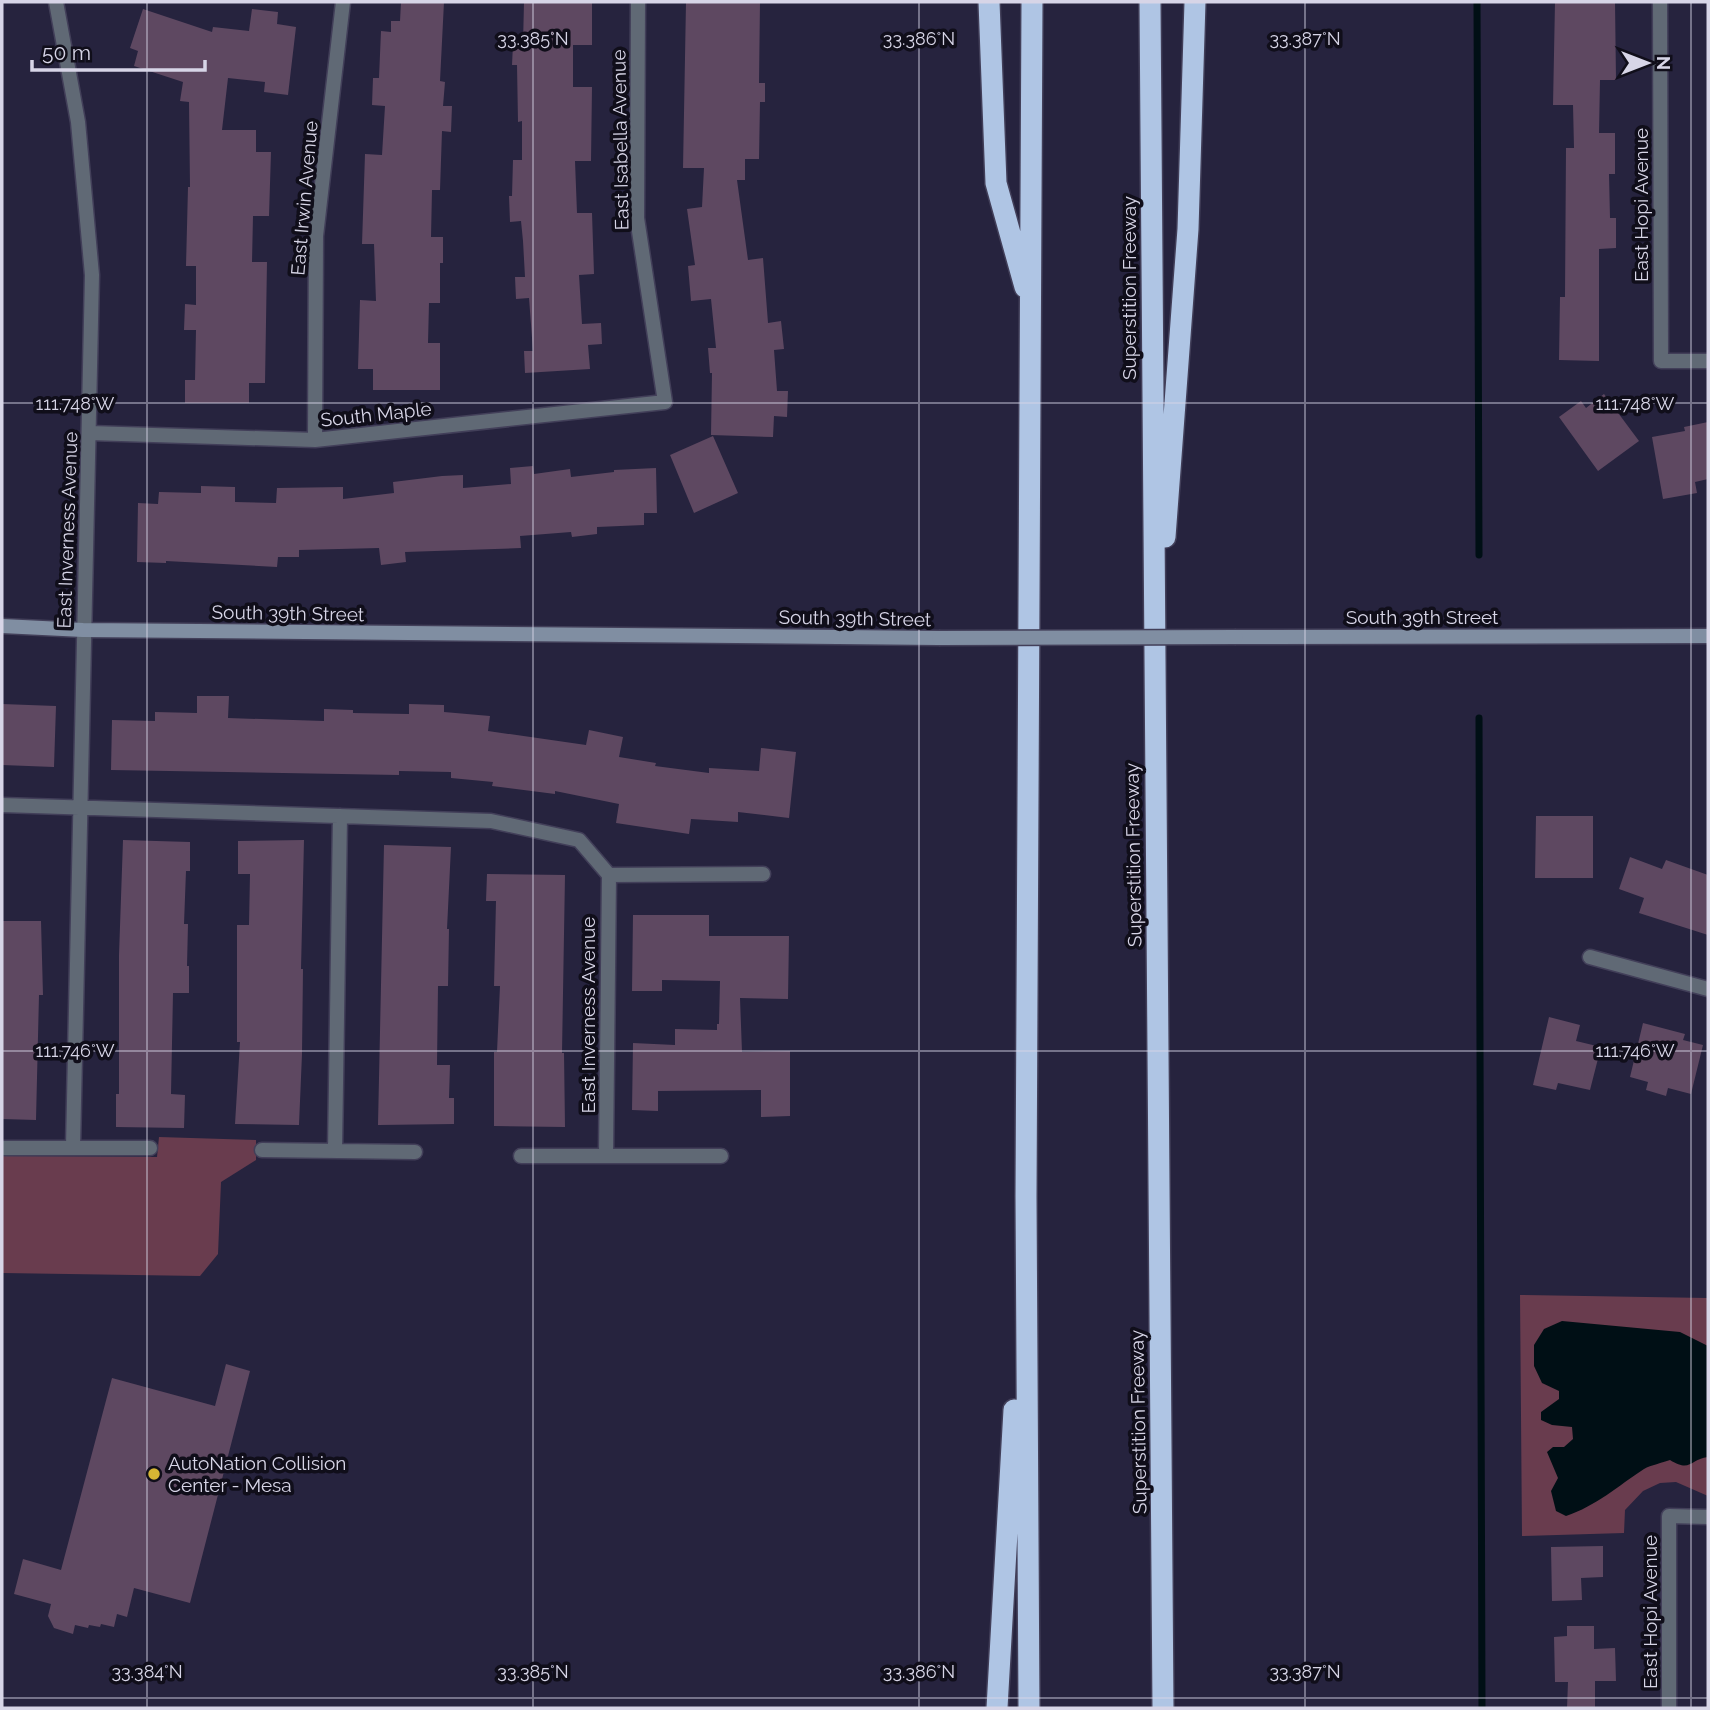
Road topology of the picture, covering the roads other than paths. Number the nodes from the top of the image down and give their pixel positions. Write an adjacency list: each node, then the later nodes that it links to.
1 (56, 2): 12 (street, East Inverness Avenue)
2 (343, 2): 13 (street, East Irwin Avenue)
3 (638, 2): 11 (street, East Isabella Avenue)
4 (989, 2): 9 (highway)
5 (1032, 2): 9 (highway)
6 (1150, 2): 17 (highway, Superstition Freeway)
7 (1195, 2): 17 (highway)
8 (1661, 2): 10 (street, East Hopi Avenue)
9 (1032, 313): 34 (highway)
10 (1708, 361)
11 (665, 402): 13 (street, South Maple)
12 (90, 433): 13 (street, South Maple); 15 (street, East Inverness Avenue)
13 (314, 440)
14 (2, 626): 15 (street, South 39th Street)
15 (83, 630): 16 (street, South 39th Street, bridge); 19 (street, East Inverness Avenue)
16 (1708, 636)
17 (1154, 693): 38 (highway, Superstition Freeway)
18 (2, 805): 19 (street)
19 (82, 809): 20 (street); 25 (street, East Inverness Avenue)
20 (340, 816): 22 (street); 29 (street)
21 (763, 874): 22 (street)
22 (609, 876): 31 (street, East Inverness Avenue)
23 (1590, 957): 24 (street)
24 (1708, 989)
25 (73, 1147): 26 (street); 27 (street)
26 (4, 1148)
27 (150, 1148)
28 (262, 1150): 29 (street)
29 (335, 1151): 30 (street)
30 (415, 1152)
31 (606, 1155): 32 (street); 33 (street)
32 (521, 1156)
33 (721, 1156)
34 (1023, 1296): 36 (highway); 37 (highway)
35 (1708, 1517): 39 (street, East Hopi Avenue)
36 (997, 1708)
37 (1029, 1708)
38 (1163, 1708)
39 (1669, 1708)

